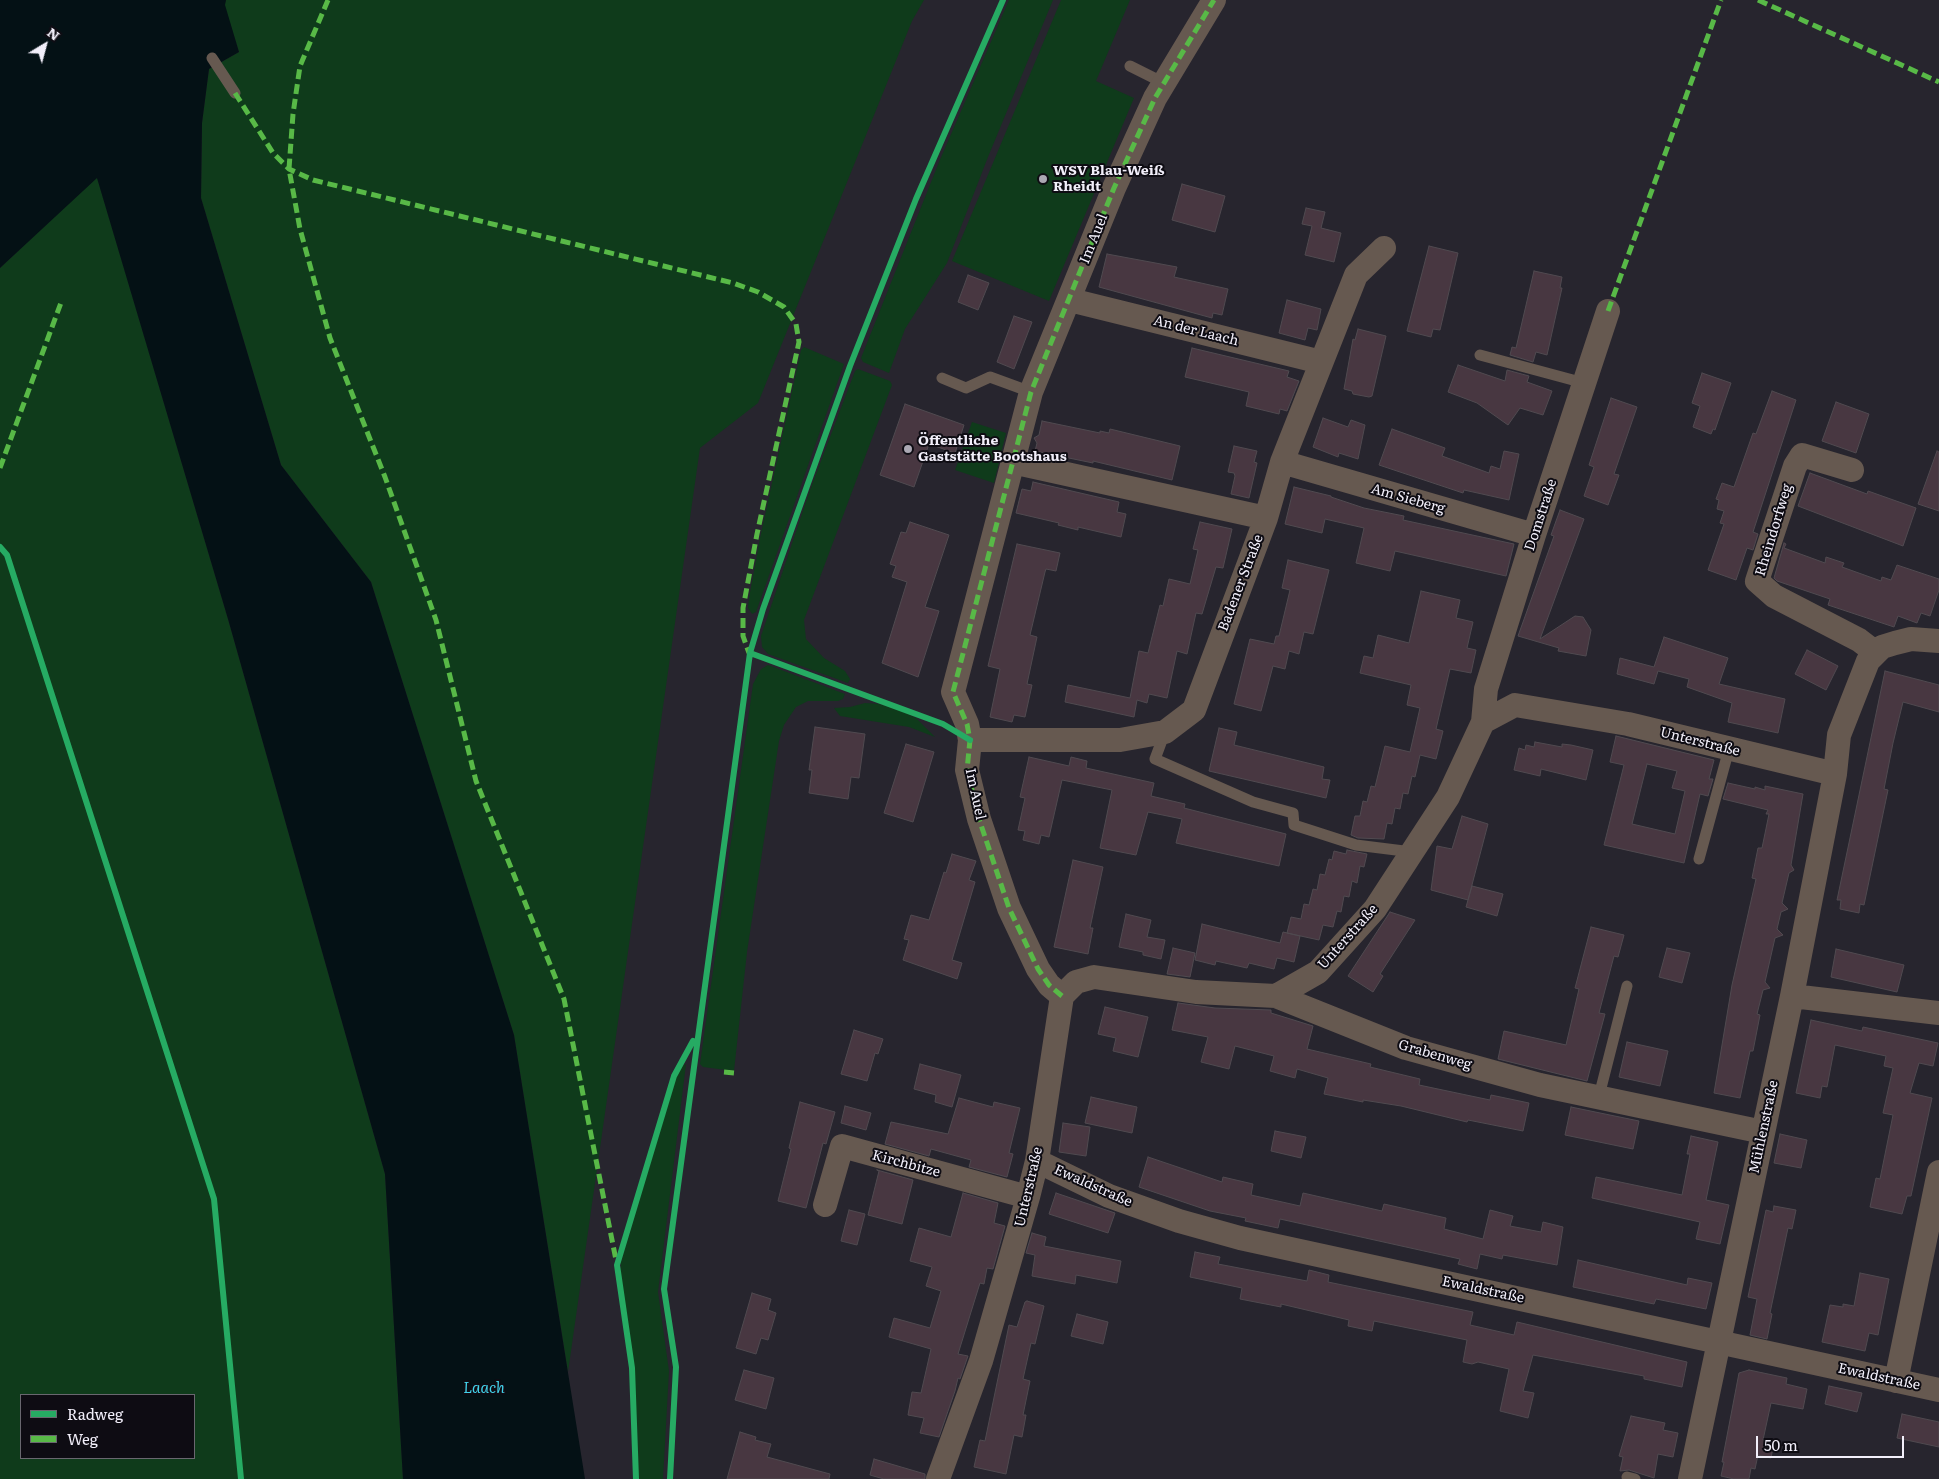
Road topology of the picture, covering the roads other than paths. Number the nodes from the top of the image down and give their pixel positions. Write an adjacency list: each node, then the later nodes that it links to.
1 (1214, 0): 4 (street, Im Auel)
2 (212, 58): 5 (lane)
3 (1130, 66): 4 (lane)
4 (1164, 83): 7 (street, Im Auel)
5 (236, 93)
6 (1384, 248): 10 (street, Badener Straße)
7 (1070, 300): 10 (street, An der Laach); 13 (street, Im Auel)
8 (1608, 311): 12 (street, Domstraße)
9 (1480, 355): 12 (lane)
10 (1322, 362): 15 (street, Badener Straße)
11 (942, 378): 13 (lane)
12 (1584, 383): 18 (street, Domstraße)
13 (1031, 392): 14 (street, Im Auel)
14 (1012, 462): 17 (street); 23 (street, Im Auel)
15 (1282, 462): 17 (street, Badener Straße); 18 (street, Am Sieberg)
16 (1852, 470): 20 (street, Rheindorfweg)
17 (1266, 518): 22 (street, Badener Straße)
18 (1534, 535): 21 (street, Domstraße)
19 (1939, 641): 20 (street)
20 (1876, 652): 25 (street)
21 (1483, 722): 24 (street, Unterstraße); 26 (street, Unterstraße)
22 (1165, 732): 23 (street, Badener Straße); 26 (lane)
23 (970, 740): 29 (street, Im Auel)
24 (1729, 749): 25 (street, Unterstraße); 27 (lane)
25 (1835, 774): 31 (street, Mühlenstraße)
26 (1412, 852): 30 (street, Unterstraße)
27 (1699, 859)
28 (1627, 986): 33 (lane)
29 (1062, 996): 30 (street); 35 (street, Unterstraße)
30 (1276, 996): 33 (street, Grabenweg)
31 (1792, 996): 32 (street); 34 (street, Mühlenstraße)
32 (1939, 1012)
33 (1599, 1096): 34 (street, Grabenweg)
34 (1763, 1132): 39 (street, Mühlenstraße)
35 (1037, 1161): 37 (street, Unterstraße); 39 (street, Ewaldstraße)
36 (1939, 1172): 40 (street)
37 (1028, 1197): 38 (street, Kirchbitze); 42 (street, Unterstraße)
38 (825, 1205)
39 (1718, 1342): 40 (street, Ewaldstraße); 43 (street, Mühlenstraße)
40 (1896, 1381): 41 (street, Ewaldstraße)
41 (1939, 1390)
42 (938, 1479)
43 (1690, 1479)

